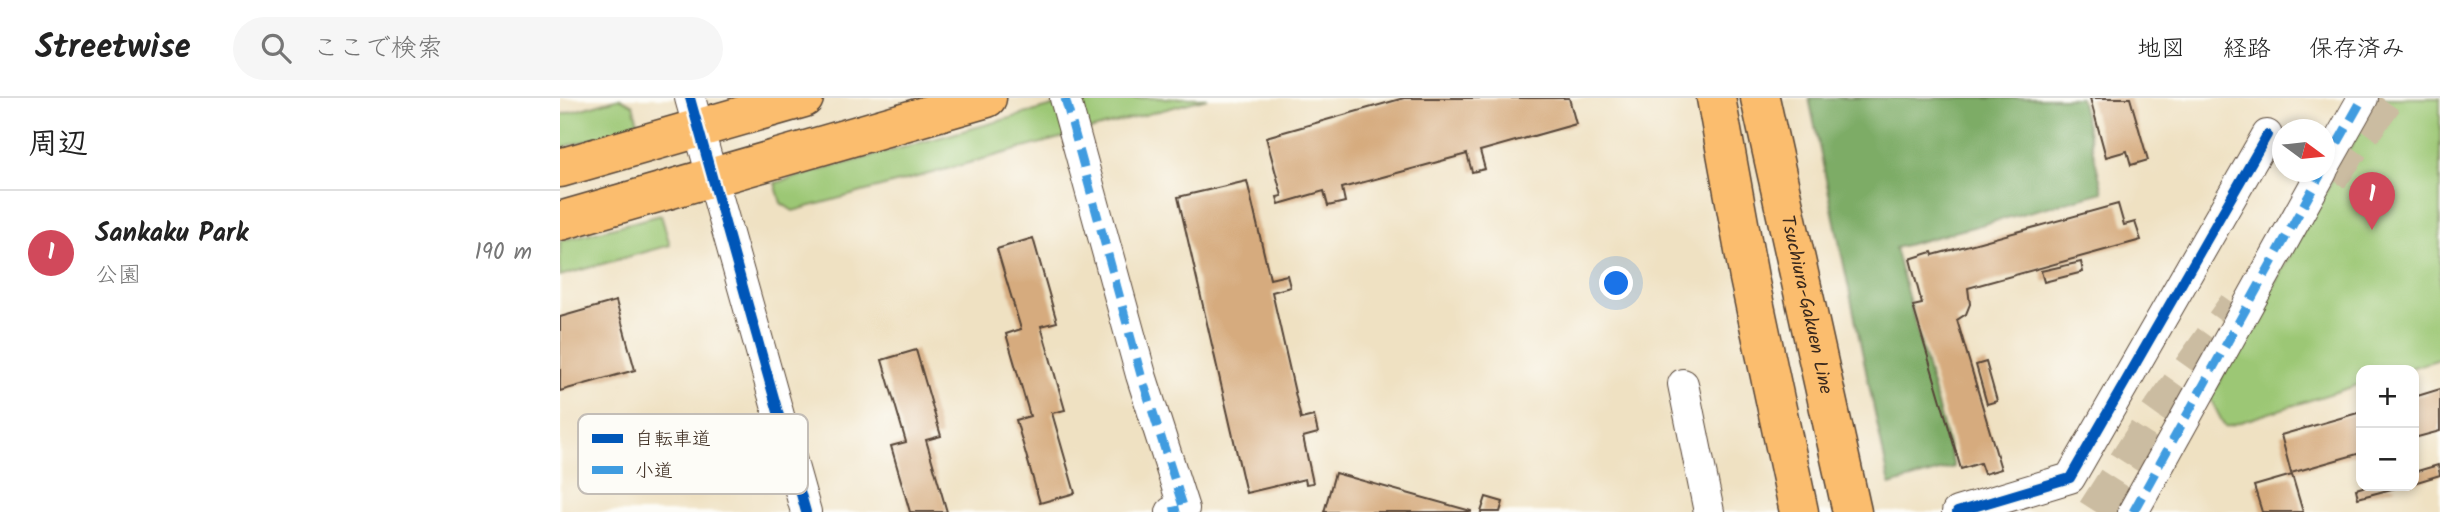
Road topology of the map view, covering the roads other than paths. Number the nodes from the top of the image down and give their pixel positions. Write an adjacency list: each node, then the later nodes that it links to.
1 (804, 98): 7 (main road)
2 (987, 98): 11 (main road)
3 (1065, 98): 17 (street)
4 (1716, 98): 20 (main road)
5 (1760, 98): 21 (main road, Tsuchiura-Gakuen Line)
6 (2363, 98): 9 (street)
7 (694, 113): 10 (main road); 11 (street)
8 (2267, 135): 22 (street)
9 (2335, 149)
10 (560, 168)
11 (712, 178): 13 (main road); 15 (street)
12 (2316, 182): 23 (street)
13 (560, 220)
14 (1683, 384): 19 (street)
15 (778, 414)
16 (801, 494): 18 (street)
17 (1182, 511)
18 (806, 512)
19 (1709, 512)
20 (1799, 512)
21 (1852, 512)
22 (1957, 512)
23 (2133, 512)

